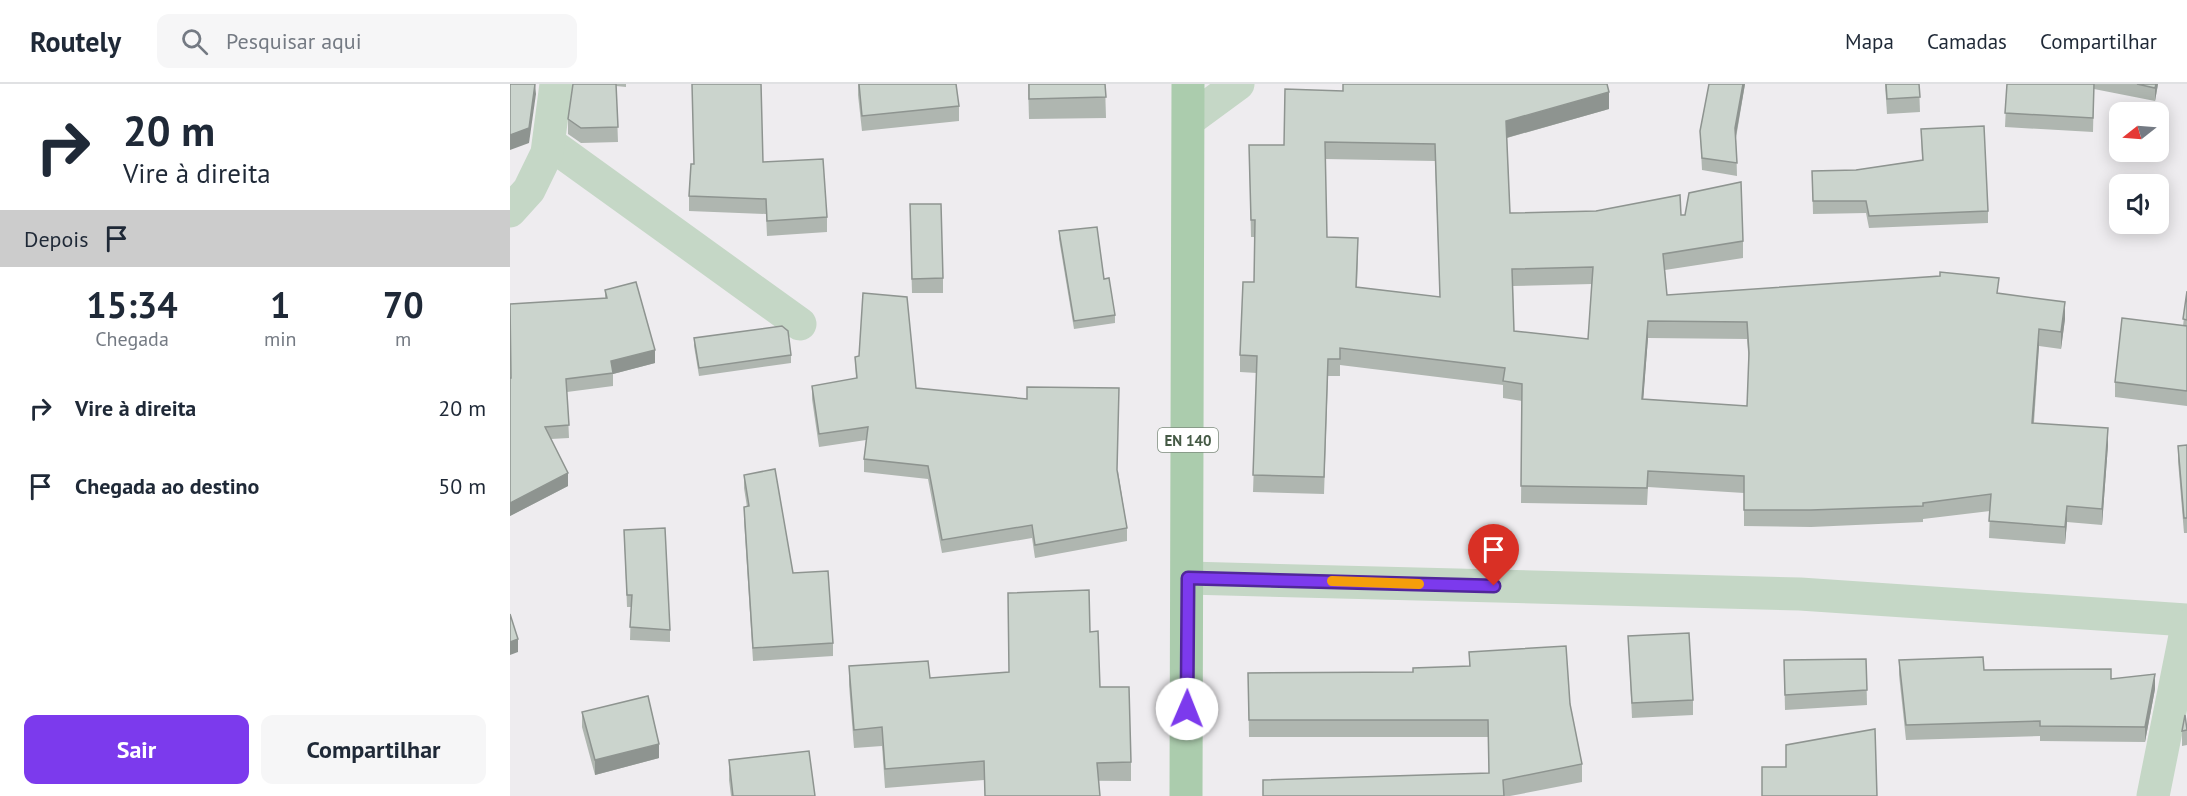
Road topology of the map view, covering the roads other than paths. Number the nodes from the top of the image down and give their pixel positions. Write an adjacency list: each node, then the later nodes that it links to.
1 (556, 84): 5 (street)
2 (1188, 84): 4 (main road, EN 140)
3 (1238, 84): 4 (street)
4 (1189, 120): 8 (main road, EN 140)
5 (549, 143): 6 (street); 7 (street)
6 (510, 211)
7 (800, 324)
8 (1188, 578): 9 (street); 11 (main road, EN 140)
9 (2187, 620)
10 (2187, 626): 12 (street)
11 (1186, 796)
12 (2153, 796)

